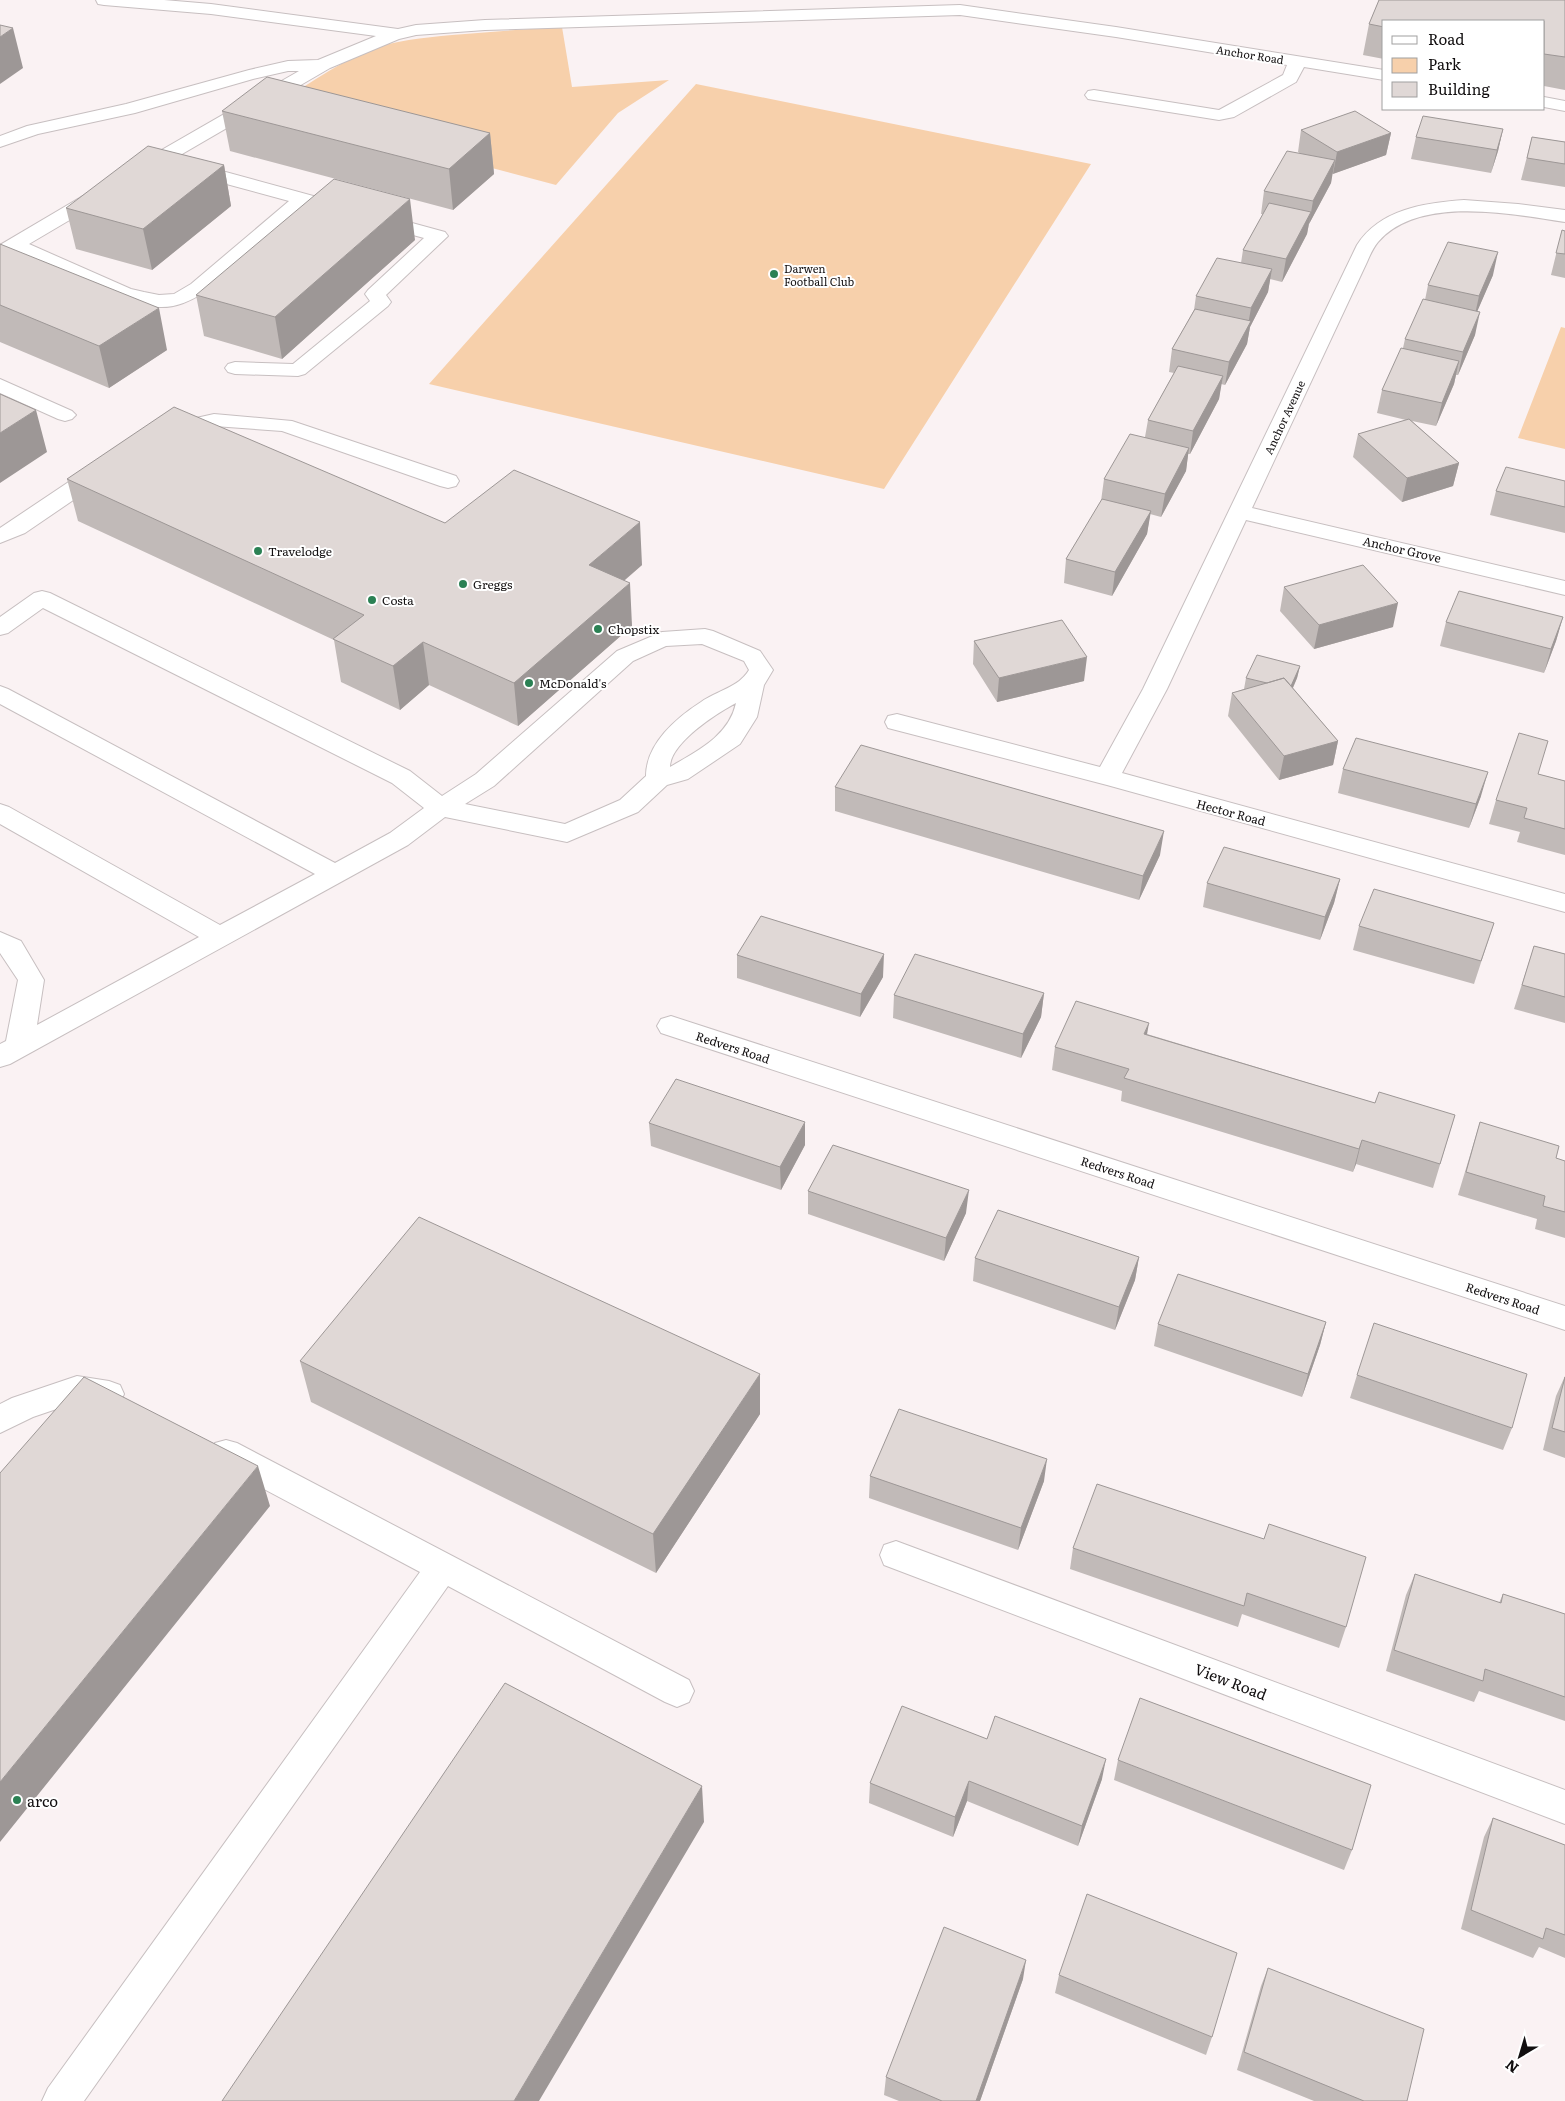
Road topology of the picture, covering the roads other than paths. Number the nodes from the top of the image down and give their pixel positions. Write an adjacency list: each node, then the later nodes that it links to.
1 (104, 0): 4 (street)
2 (998, 0): 3 (street)
3 (1029, 20): 4 (street, Anchor Road); 5 (street, Anchor Road)
4 (398, 34): 6 (street)
5 (1298, 61): 7 (street, Anchor Road); 8 (street)
6 (324, 64): 11 (street); 12 (street)
7 (1382, 75)
8 (1094, 95)
9 (1545, 102): 10 (street)
10 (1565, 106)
11 (0, 142)
12 (159, 160): 13 (street); 15 (street)
13 (302, 200): 15 (street); 16 (street)
14 (1565, 216): 22 (street, Anchor Avenue)
15 (7, 249)
16 (235, 368)
17 (0, 385): 18 (street)
18 (65, 415)
19 (150, 437): 21 (street)
20 (117, 460): 23 (street)
21 (448, 481)
22 (1240, 512): 24 (street, Anchor Grove); 29 (street, Anchor Avenue)
23 (0, 536)
24 (1565, 588)
25 (0, 628): 31 (street)
26 (752, 685): 30 (street); 30 (street); 31 (street)
27 (0, 694): 33 (street)
28 (897, 722): 29 (street, Hector Road)
29 (1107, 777): 34 (street, Hector Road)
30 (658, 779): 31 (street)
31 (442, 808): 33 (street)
32 (0, 813): 35 (street)
33 (336, 874): 35 (street)
34 (1565, 903)
35 (220, 936): 38 (street)
36 (0, 941): 38 (street)
37 (671, 1026): 39 (street, Redvers Road)
38 (10, 1052)
39 (1565, 1318)
40 (133, 1405): 41 (street)
41 (0, 1420)
42 (204, 1442): 44 (street)
43 (896, 1555): 46 (street, View Road)
44 (442, 1568): 45 (street); 47 (street)
45 (677, 1692)
46 (1565, 1808)
47 (61, 2101)

